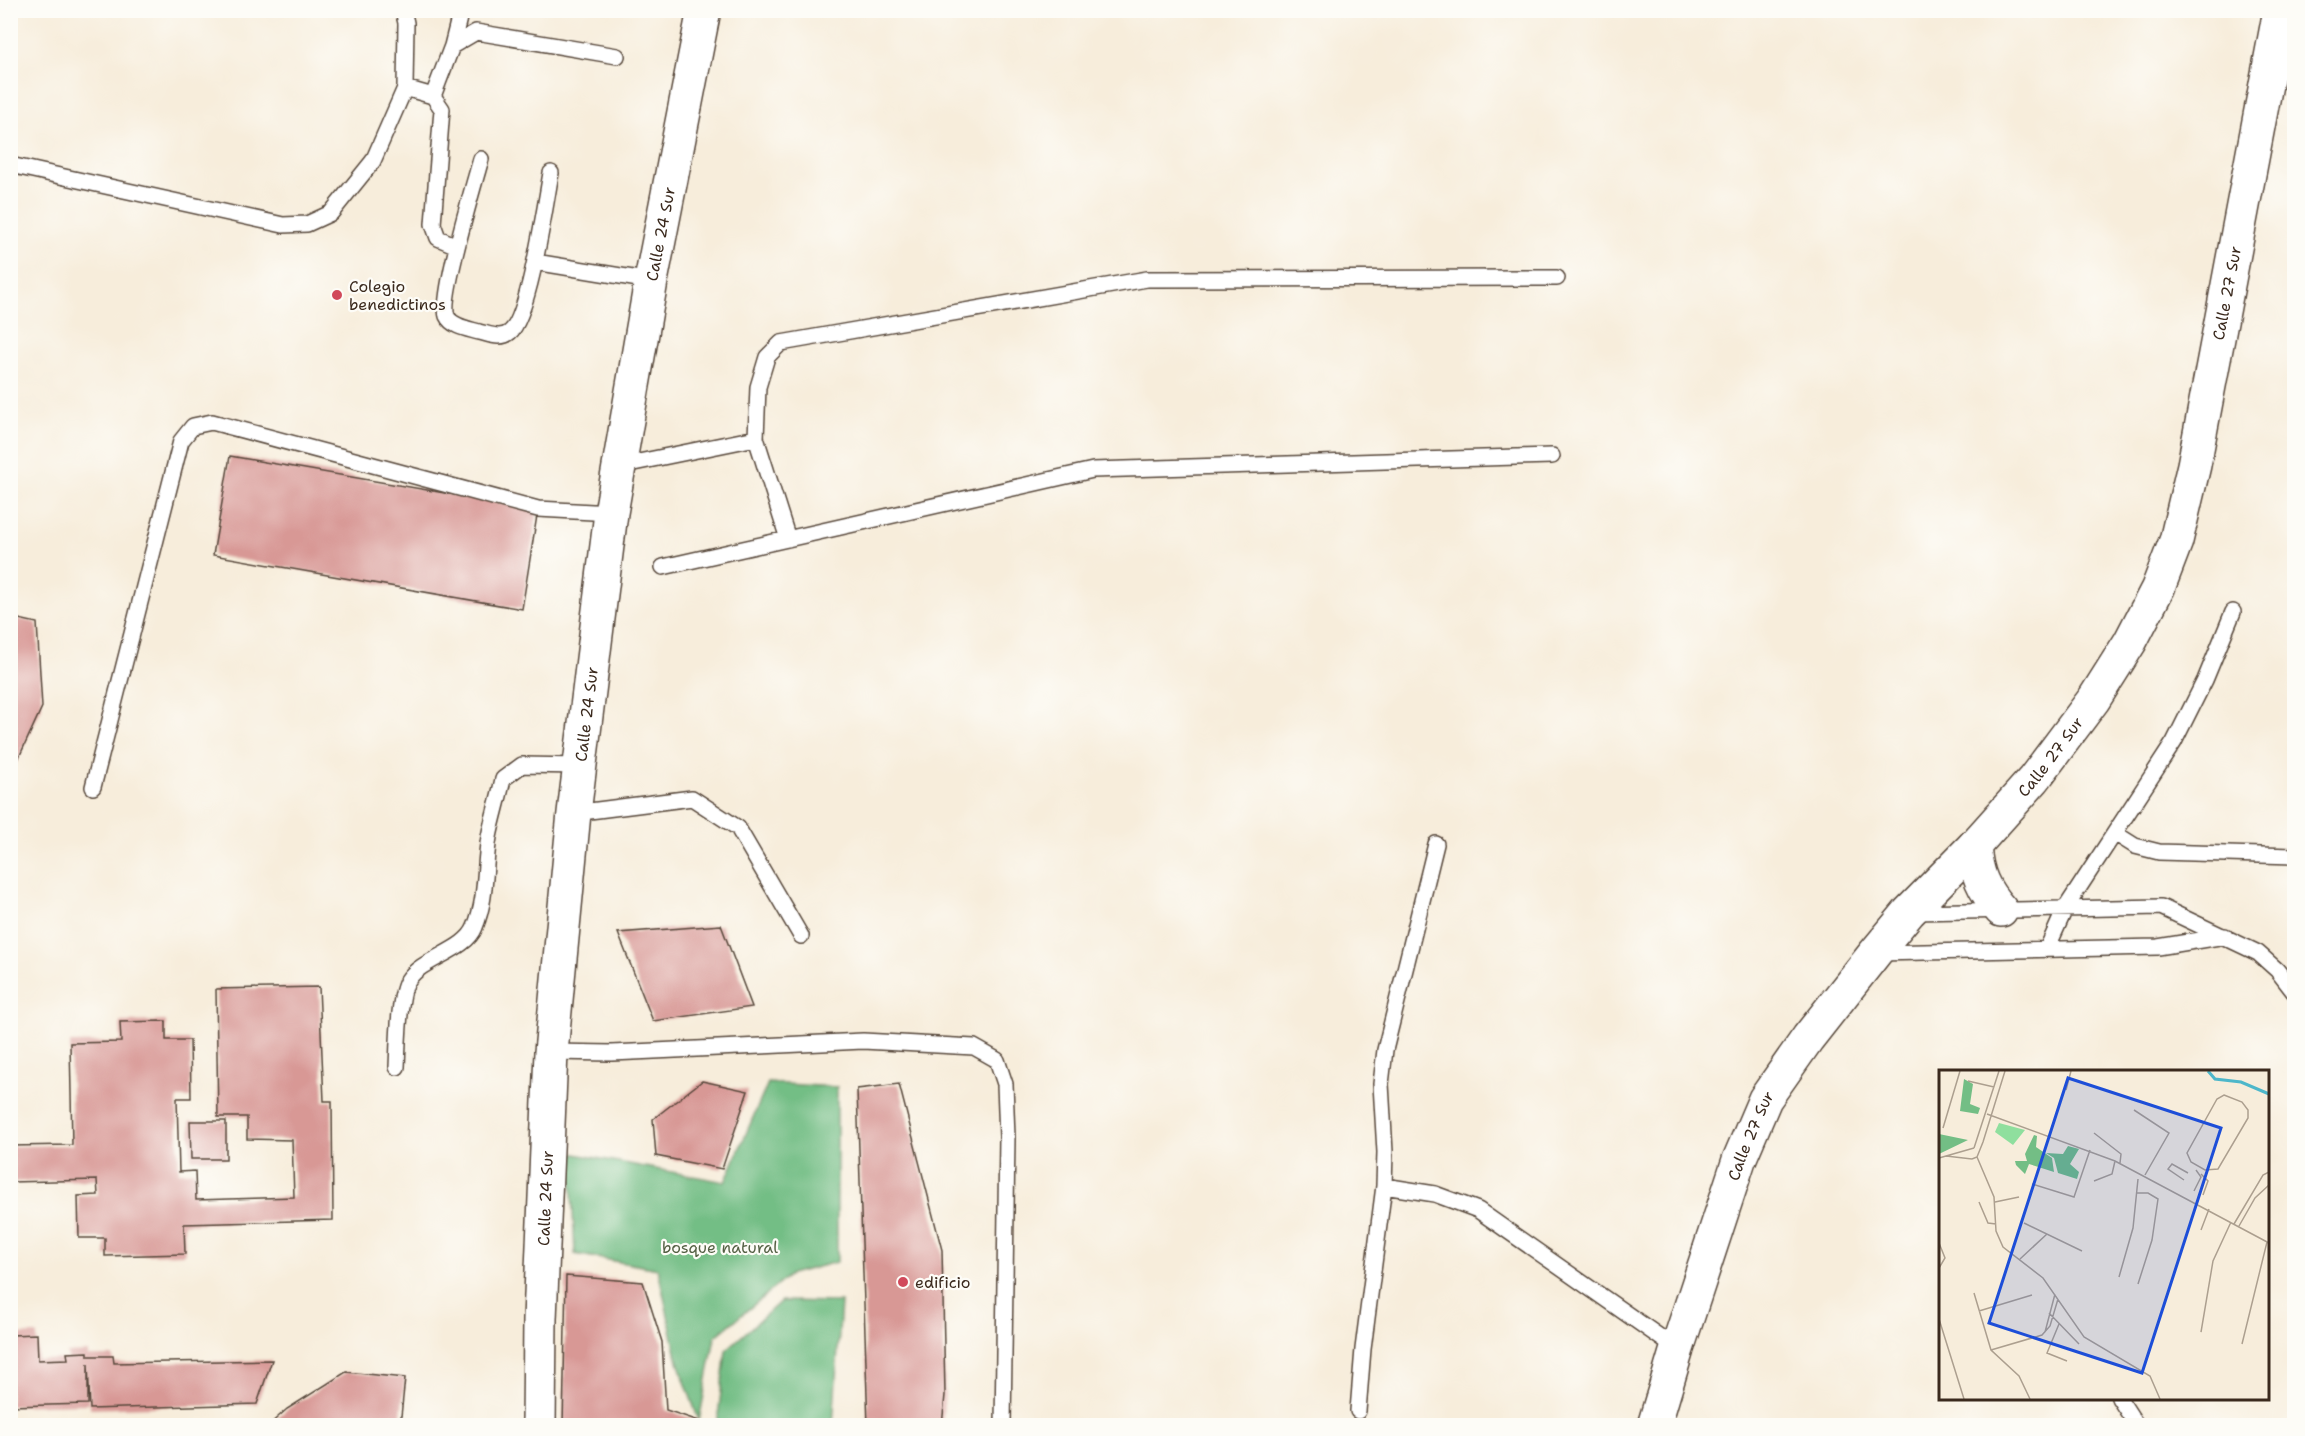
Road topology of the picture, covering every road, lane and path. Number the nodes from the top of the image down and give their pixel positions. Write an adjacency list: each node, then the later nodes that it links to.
1 (403, 10): 7 (lane)
2 (461, 10): 5 (lane)
3 (704, 10): 15 (street, Calle 24 Sur)
4 (2280, 10): 28 (street, Calle 27 Sur)
5 (452, 46): 6 (lane); 8 (lane)
6 (617, 56)
7 (405, 88): 8 (lane); 10 (lane)
8 (433, 96): 12 (lane)
9 (480, 159): 12 (lane)
10 (10, 165)
11 (551, 173): 13 (lane)
12 (457, 246): 13 (lane)
13 (535, 262): 15 (lane)
14 (1557, 278): 16 (lane)
15 (651, 281): 18 (street, Calle 24 Sur)
16 (756, 438): 18 (lane); 20 (lane)
17 (1552, 456): 20 (lane)
18 (619, 466): 19 (street, Calle 24 Sur)
19 (611, 513): 23 (street, Calle 24 Sur); 24 (lane)
20 (788, 539): 21 (lane)
21 (663, 567)
22 (2233, 612): 26 (lane)
23 (580, 766): 25 (street, Calle 24 Sur); 39 (lane)
24 (93, 787)
25 (574, 813): 33 (lane); 38 (street, Calle 24 Sur)
26 (2116, 834): 29 (lane); 30 (lane)
27 (1436, 844): 40 (lane)
28 (1974, 846): 31 (street); 32 (street, Calle 27 Sur)
29 (2295, 856)
30 (2065, 909): 31 (lane); 34 (lane); 35 (lane)
31 (2001, 910): 32 (lane)
32 (1909, 912): 36 (street, Calle 27 Sur)
33 (801, 936)
34 (2226, 936): 35 (lane); 37 (lane)
35 (2047, 949): 36 (lane)
36 (1875, 953): 41 (street, Calle 27 Sur)
37 (2295, 992)
38 (551, 1052): 44 (street, Calle 24 Sur); 45 (lane)
39 (397, 1066)
40 (1384, 1186): 41 (lane); 43 (lane)
41 (1677, 1349): 46 (street, Calle 27 Sur)
42 (2119, 1400): 47 (lane)
43 (1358, 1411)
44 (539, 1425)
45 (1003, 1425)
46 (1654, 1425)
47 (2137, 1425)

